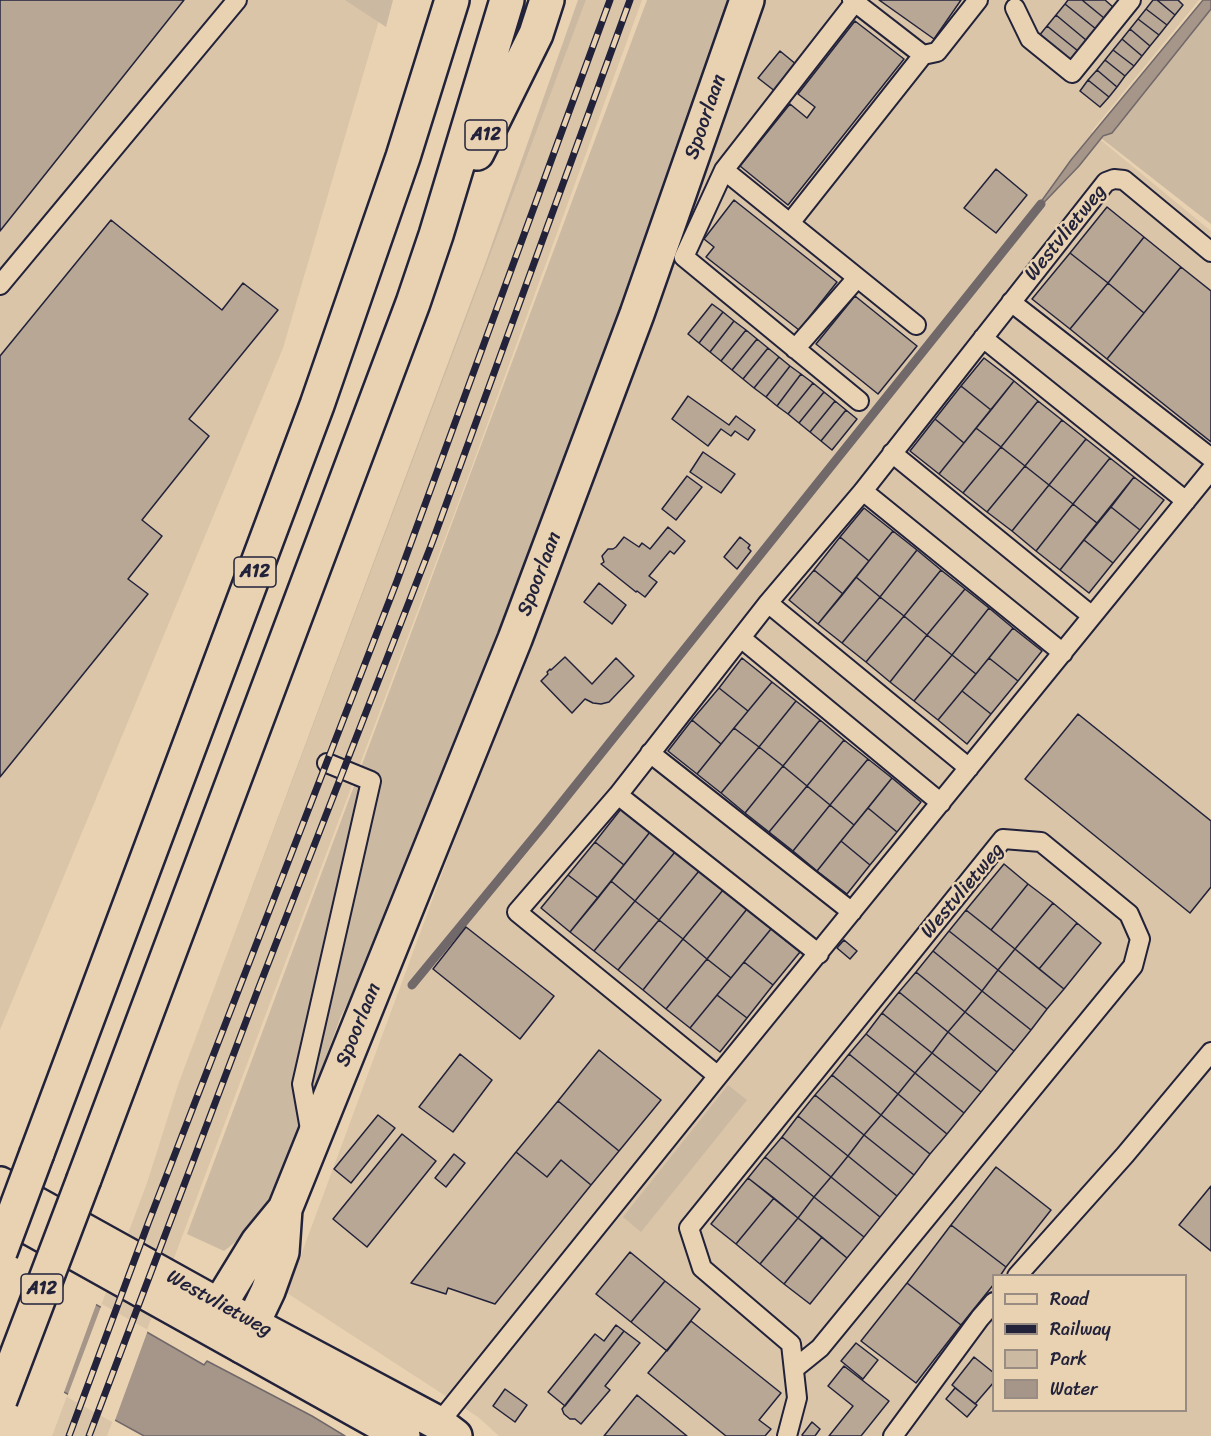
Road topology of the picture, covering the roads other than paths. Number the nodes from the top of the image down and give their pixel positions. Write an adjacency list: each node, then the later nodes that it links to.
1 (237, 0): 16 (lane)
2 (507, 0): 13 (main road, A12)
3 (548, 0): 13 (main road, A12)
4 (747, 0): 40 (main road, Spoorlaan)
5 (978, 0): 10 (lane)
6 (1131, 0): 8 (lane)
7 (854, 1): 10 (lane, Spoorlaan); 11 (lane, Spoorlaan)
8 (1014, 3)
9 (450, 4): 44 (main road, A12, bridge)
10 (923, 55): 12 (lane)
11 (724, 170): 12 (lane, Spoorlaan); 20 (lane, Spoorlaan)
12 (790, 223): 15 (lane, Spoorlaan)
13 (436, 235): 50 (main road, A12, bridge)
14 (1211, 252): 17 (lane, Westvlietweg)
15 (858, 278): 18 (lane, Spoorlaan); 20 (lane)
16 (0, 285)
17 (1011, 302): 19 (lane, Westvlietweg); 23 (lane)
18 (916, 325)
19 (983, 338): 22 (lane, Westvlietweg); 26 (lane)
20 (795, 349): 21 (lane, Spoorlaan)
21 (859, 401)
22 (892, 453): 25 (lane, Westvlietweg); 28 (lane)
23 (1211, 458)
24 (1211, 470): 26 (lane, Westvlietweg)
25 (863, 491): 27 (lane, Westvlietweg); 30 (lane)
26 (1186, 501): 28 (lane, Westvlietweg)
27 (768, 603): 29 (lane, Westvlietweg); 33 (lane)
28 (1092, 616): 30 (lane, Westvlietweg)
29 (741, 638): 31 (lane, Westvlietweg); 35 (lane)
30 (1063, 653): 33 (lane, Westvlietweg)
31 (650, 753): 34 (lane, Westvlietweg); 36 (lane)
32 (327, 763): 40 (lane, Spoorlaan)
33 (969, 768): 35 (lane, Westvlietweg)
34 (618, 795): 37 (lane); 39 (lane, Westvlietweg)
35 (941, 803): 36 (lane, Westvlietweg)
36 (852, 912): 37 (lane, Westvlietweg)
37 (819, 954): 39 (lane, Westvlietweg)
38 (1211, 1052): 45 (lane)
39 (718, 1076): 51 (lane, Westvlietweg)
40 (312, 1139): 42 (main road, Spoorlaan)
41 (0, 1184): 47 (main road, Westvlietweg)
42 (285, 1209): 47 (main road, Spoorlaan); 48 (main road, Spoorlaan)
43 (0, 1211): 47 (main road, Westvlietweg)
44 (0, 1252)
45 (1018, 1274)
46 (992, 1303): 54 (lane)
47 (212, 1315): 48 (main road, Westvlietweg)
48 (247, 1335): 51 (main road, Westvlietweg); 52 (main road, Westvlietweg)
49 (794, 1369): 49 (lane, Westvlietweg); 53 (lane, Westvlietweg)
50 (0, 1400)
51 (441, 1432)
52 (403, 1436)
53 (787, 1436)
54 (893, 1436)

